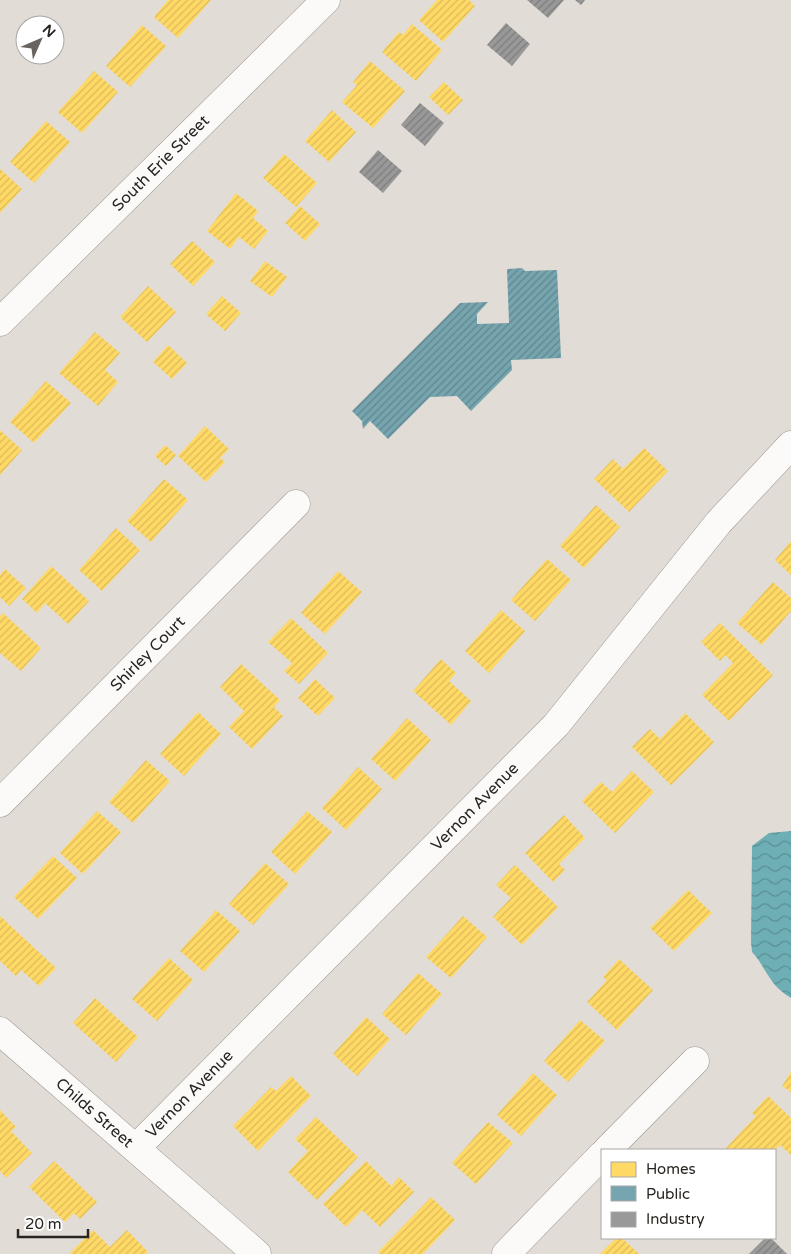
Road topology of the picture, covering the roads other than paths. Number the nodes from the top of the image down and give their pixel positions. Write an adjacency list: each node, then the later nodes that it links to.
1 (324, 2): 2 (street, South Erie Street)
2 (0, 322)
3 (791, 445): 8 (street, Vernon Avenue)
4 (296, 504): 5 (street, Shirley Court)
5 (0, 803)
6 (0, 1031): 8 (street, Childs Street)
7 (695, 1061): 9 (street)
8 (136, 1148): 11 (street, Childs Street)
9 (608, 1149)
10 (601, 1156): 12 (street)
11 (257, 1254)
12 (506, 1254)

